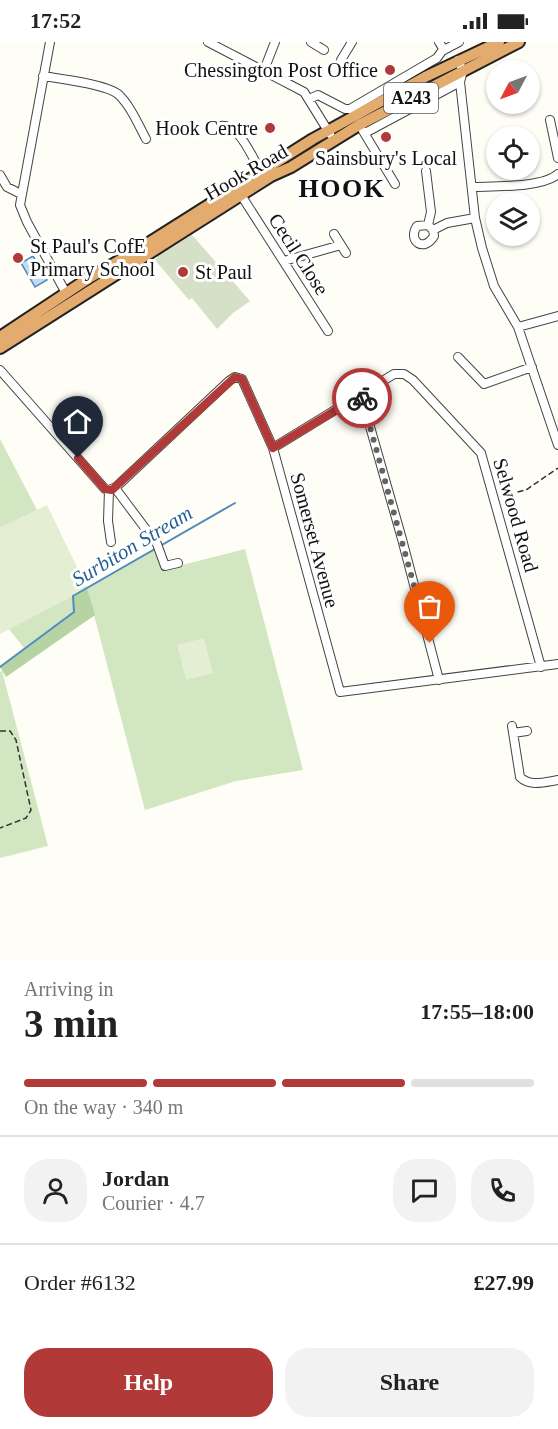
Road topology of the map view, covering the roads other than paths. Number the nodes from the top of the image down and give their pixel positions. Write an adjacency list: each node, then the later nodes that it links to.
1 (50, 42): 17 (street)
2 (208, 42): 16 (street)
3 (275, 42): 16 (street)
4 (311, 42): 10 (street)
5 (352, 42): 13 (street)
6 (440, 42): 11 (street)
7 (459, 42): 11 (street)
8 (499, 42): 14 (highway, Hook Road / A243)
9 (519, 42): 18 (highway, Hook Road / A243)
10 (324, 50)
11 (444, 50): 12 (street)
12 (436, 58): 15 (street); 19 (street)
13 (341, 60)
14 (458, 60): 15 (highway, Hook Road / A243); 18 (street)
15 (442, 68): 23 (highway, Hook Road / A243)
16 (264, 70): 19 (street)
17 (44, 76): 24 (street); 32 (street)
18 (462, 77): 22 (highway, Hook Road / A243); 31 (street)
19 (309, 99): 23 (street)
20 (550, 120): 25 (street)
21 (214, 128): 27 (street)
22 (362, 129): 23 (highway, Hook Road / A243); 30 (street)
23 (331, 135): 27 (highway, Hook Road); 33 (highway, Hook Road / A243)
24 (146, 139)
25 (558, 158)
26 (426, 171): 34 (street)
27 (261, 172): 39 (highway, Hook Road)
28 (558, 174): 31 (street)
29 (0, 175): 32 (street)
30 (395, 184)
31 (472, 187): 34 (street)
32 (21, 194): 39 (street)
33 (241, 195): 38 (street, Cecil Close); 44 (highway, Hook Road / A243)
34 (475, 218): 41 (street)
35 (334, 234): 36 (street)
36 (341, 245): 37 (street); 38 (street)
37 (346, 253)
38 (284, 261): 42 (street, Cecil Close)
39 (66, 293): 43 (highway, Hook Road)
40 (558, 316): 41 (street)
41 (518, 327): 46 (street)
42 (328, 331)
43 (0, 337)
44 (0, 348)
45 (458, 357): 46 (street)
46 (532, 368): 49 (street)
47 (0, 370): 51 (street)
48 (361, 395): 50 (street, Selwood Road); 55 (street, Selwood Road); 56 (street)
49 (558, 446)
50 (273, 448): 51 (street, Somerset Avenue); 56 (street, Somerset Avenue)
51 (112, 489): 52 (street); 53 (street)
52 (111, 542)
53 (178, 563)
54 (558, 664): 55 (street, Somerset Avenue)
55 (541, 667): 56 (street, Somerset Avenue)
56 (440, 680)
57 (527, 731): 58 (street)
58 (558, 780)

